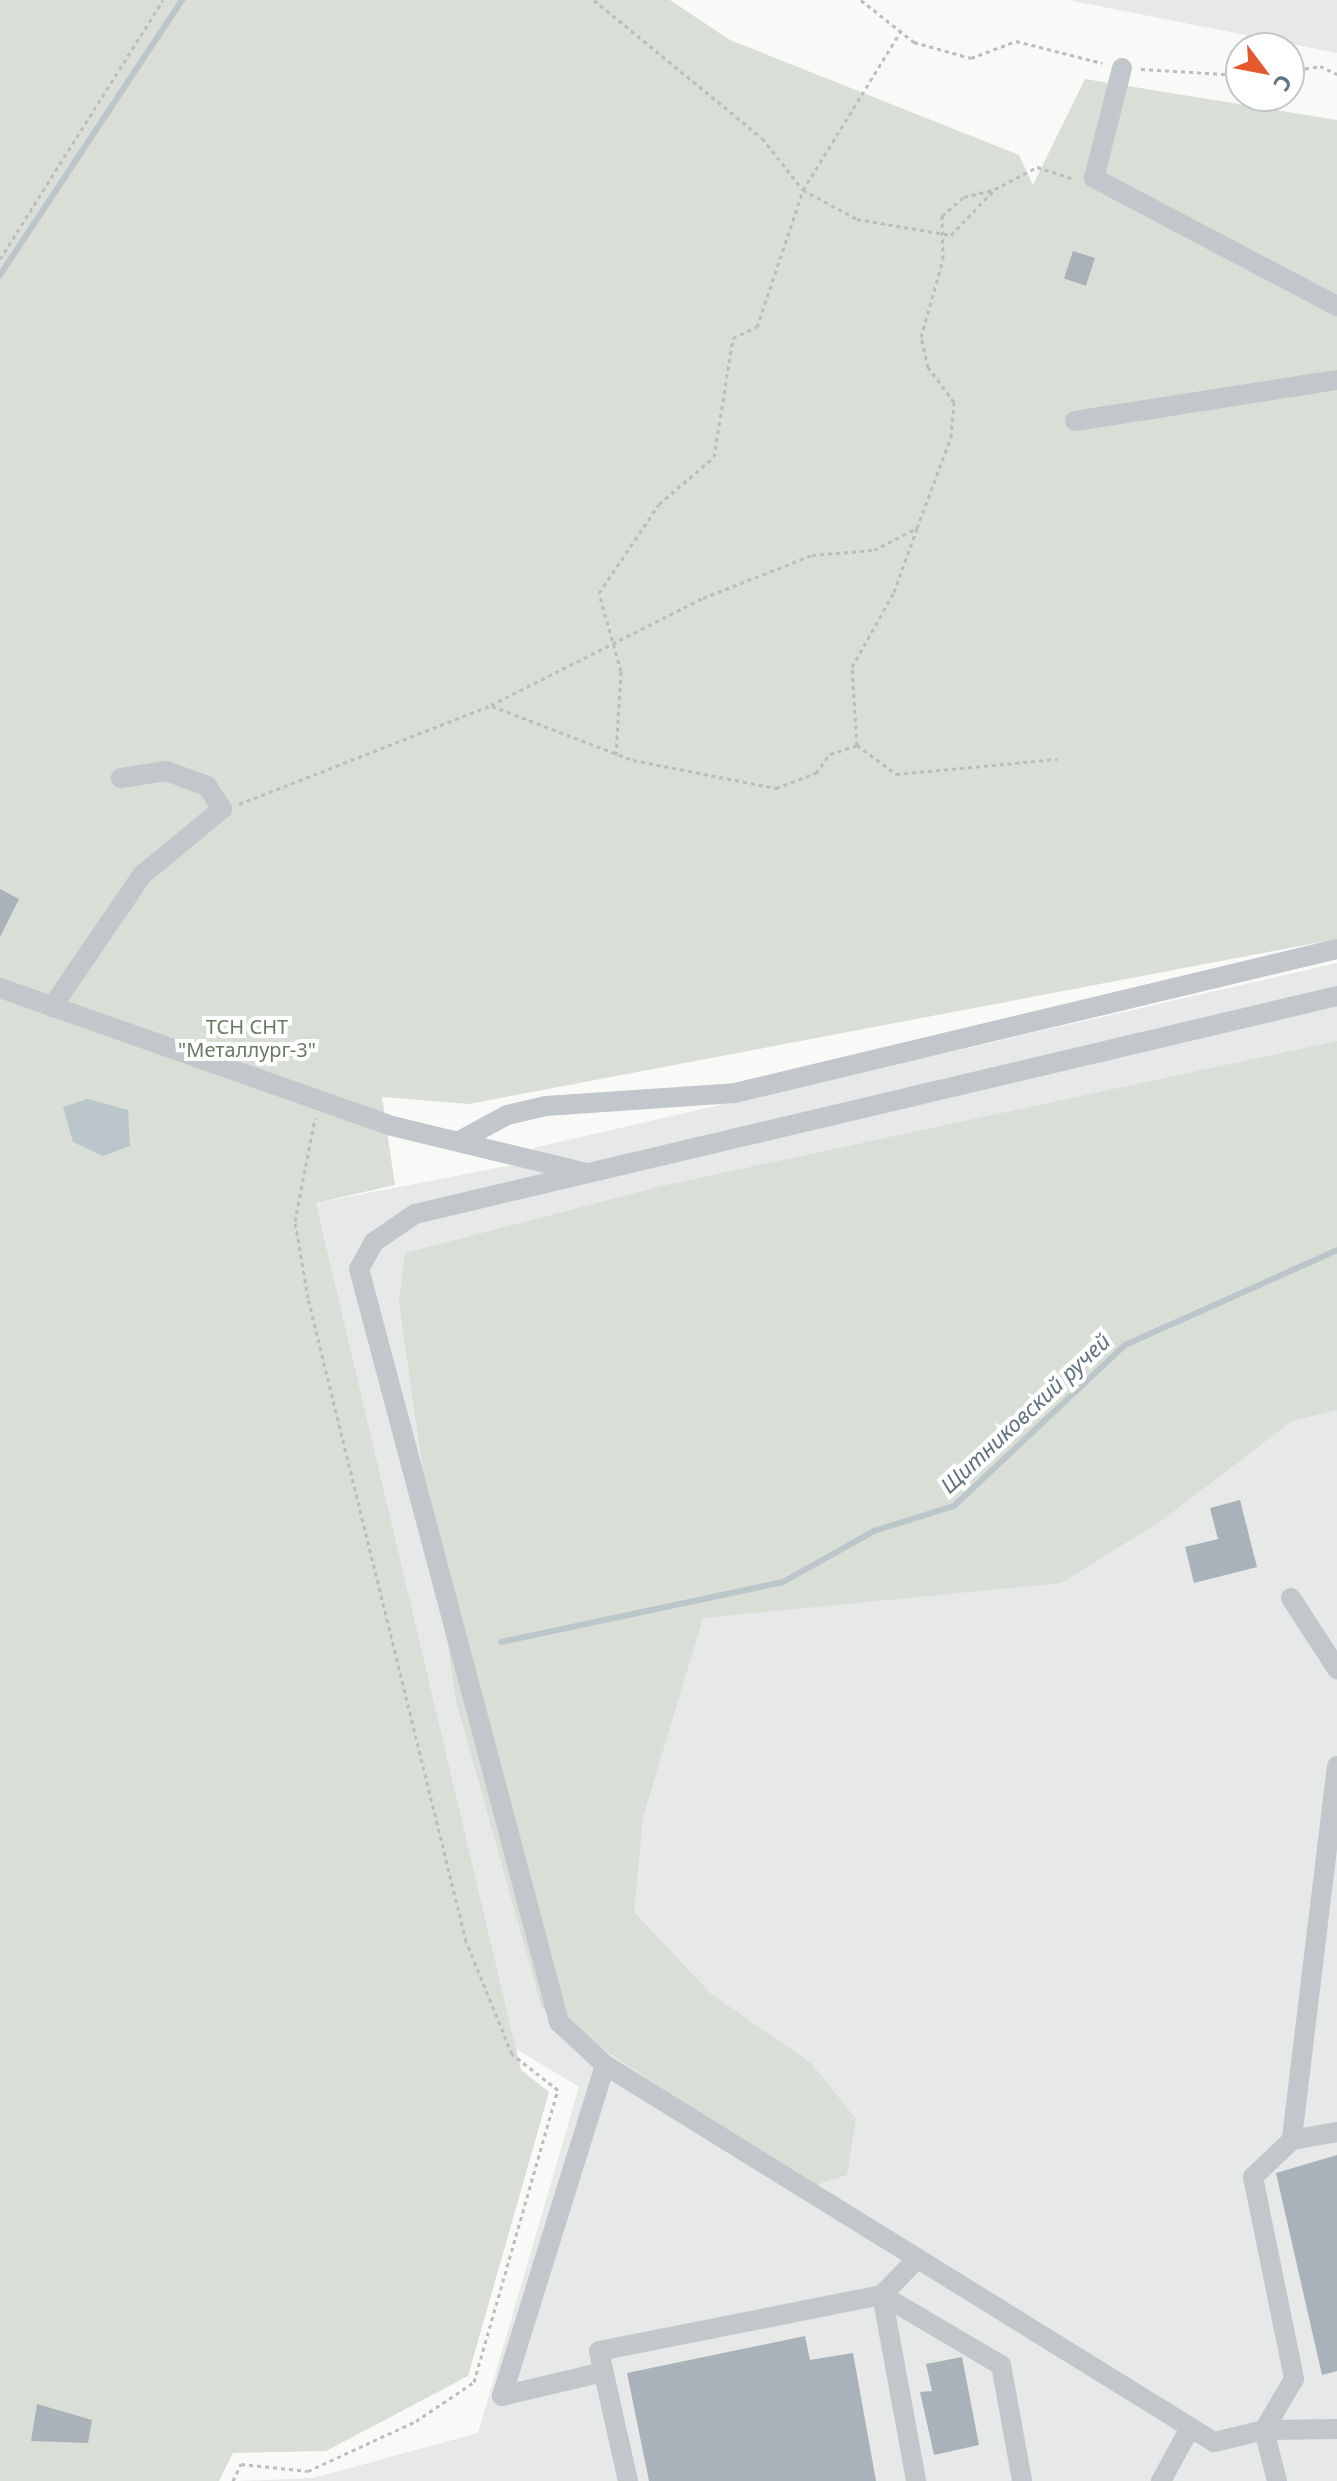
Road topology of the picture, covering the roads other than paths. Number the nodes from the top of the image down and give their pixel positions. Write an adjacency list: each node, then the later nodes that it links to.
1 (1122, 68): 2 (street)
2 (1337, 306)
3 (1337, 380): 4 (street)
4 (1075, 421)
5 (121, 778): 9 (street)
6 (1337, 949): 10 (street)
7 (0, 988): 9 (street)
8 (1337, 996): 11 (street)
9 (52, 1007): 10 (street)
10 (461, 1140): 11 (street)
11 (583, 1172): 15 (street)
12 (1291, 1598): 13 (street)
13 (1337, 1669)
14 (1337, 1766): 17 (street)
15 (605, 2065): 18 (street); 20 (street)
16 (1337, 2132): 17 (street)
17 (1292, 2140): 23 (street)
18 (915, 2261): 19 (street); 21 (street)
19 (882, 2295): 20 (street); 25 (street); 26 (street)
20 (603, 2372): 24 (street)
21 (1190, 2428): 23 (street); 27 (street)
22 (1337, 2429): 23 (street)
23 (1264, 2430): 28 (street)
24 (628, 2481)
25 (916, 2481)
26 (1022, 2481)
27 (1161, 2481)
28 (1277, 2481)

